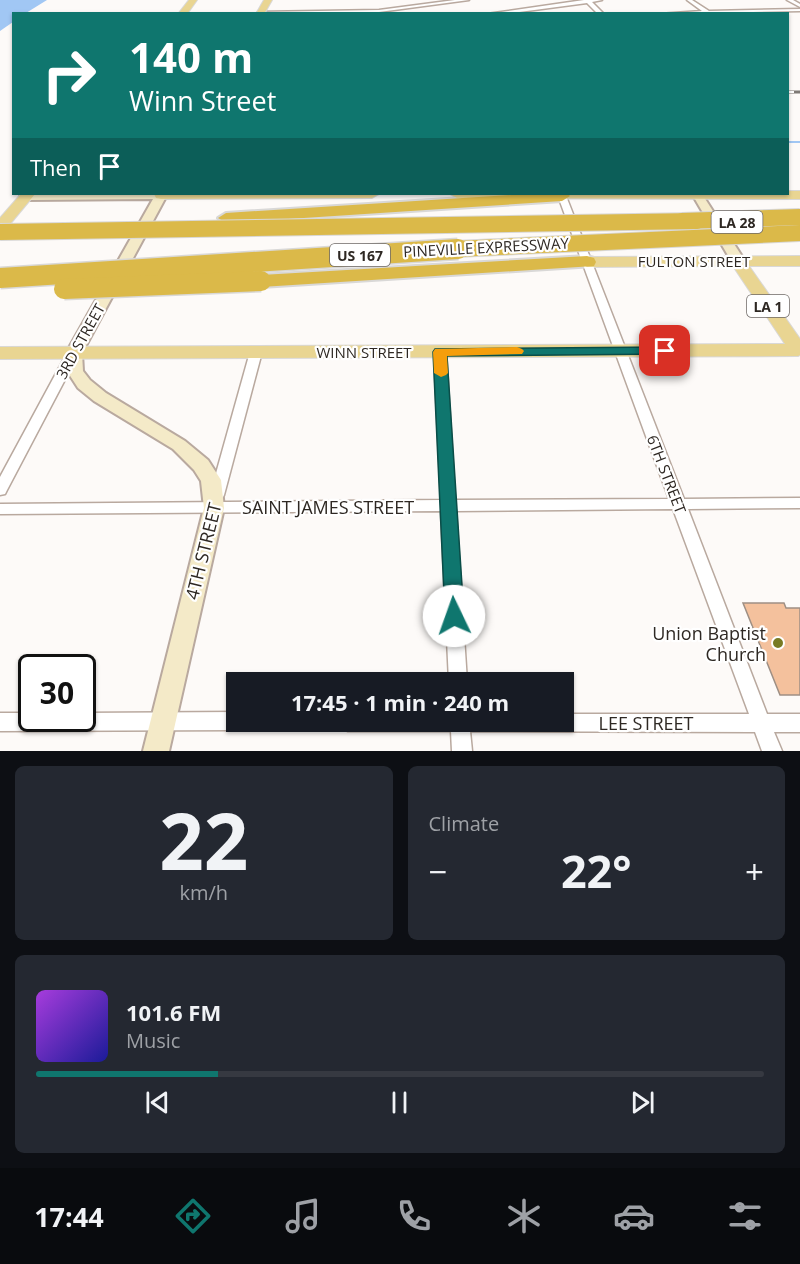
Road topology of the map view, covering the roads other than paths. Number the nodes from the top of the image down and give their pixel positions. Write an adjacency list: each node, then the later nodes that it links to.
1 (194, 0): 8 (main road)
2 (467, 0): 9 (street)
3 (600, 0): 6 (street)
4 (688, 0): 12 (street)
5 (789, 0): 7 (street)
6 (587, 1): 10 (street); 11 (street)
7 (800, 8): 13 (street)
8 (184, 12)
9 (320, 12)
10 (504, 12)
11 (601, 12)
12 (706, 12)
13 (726, 12)
14 (27, 195): 23 (main road)
15 (160, 195): 37 (main road, 3RD STREET)
16 (510, 195): 19 (main road)
17 (698, 195): 18 (main road); 19 (main road); 27 (main road)
18 (800, 195)
19 (562, 196): 23 (highway, bridge); 29 (street, 6TH STREET)
20 (800, 217): 21 (highway, US 167, bridge)
21 (675, 221): 22 (highway, LA 28, bridge); 23 (highway, PINEVILLE EXPRESSWAY / US 167, bridge)
22 (800, 222)
23 (0, 230)
24 (800, 233): 25 (highway, US 167, bridge)
25 (721, 236): 26 (highway, LA 28, bridge); 30 (highway, PINEVILLE EXPRESSWAY / US 167, bridge)
26 (800, 240)
27 (738, 261): 28 (main road, FULTON STREET); 29 (main road, FULTON STREET); 33 (main road, LA 1)
28 (800, 261)
29 (587, 262): 31 (highway, bridge); 32 (street, 6TH STREET)
30 (0, 278)
31 (0, 290)
32 (621, 351): 33 (main road, WINN STREET / LA 1); 35 (main road, WINN STREET / LA 1); 40 (street, 6TH STREET)
33 (799, 351)
34 (256, 352): 35 (main road, WINN STREET / LA 1); 37 (main road, WINN STREET / LA 1); 42 (street, 4TH STREET)
35 (440, 352): 41 (street)
36 (0, 353): 37 (main road, WINN STREET / LA 1)
37 (74, 353): 38 (street, 3RD STREET); 42 (main road)
38 (0, 490)
39 (800, 503): 40 (street, SAINT JAMES STREET)
40 (679, 504): 41 (street, SAINT JAMES STREET); 50 (street, 6TH STREET)
41 (448, 506): 42 (street, SAINT JAMES STREET); 44 (street)
42 (214, 508): 43 (street, SAINT JAMES STREET); 45 (main road, 4TH STREET)
43 (0, 509)
44 (457, 672)
45 (163, 720): 46 (street); 47 (street); 52 (main road, 4TH STREET)
46 (226, 721)
47 (0, 722)
48 (574, 723): 50 (street, LEE STREET)
49 (800, 723): 50 (street, LEE STREET)
50 (762, 724): 54 (street, 6TH STREET)
51 (461, 732): 53 (street)
52 (156, 751)
53 (462, 751)
54 (772, 751)

